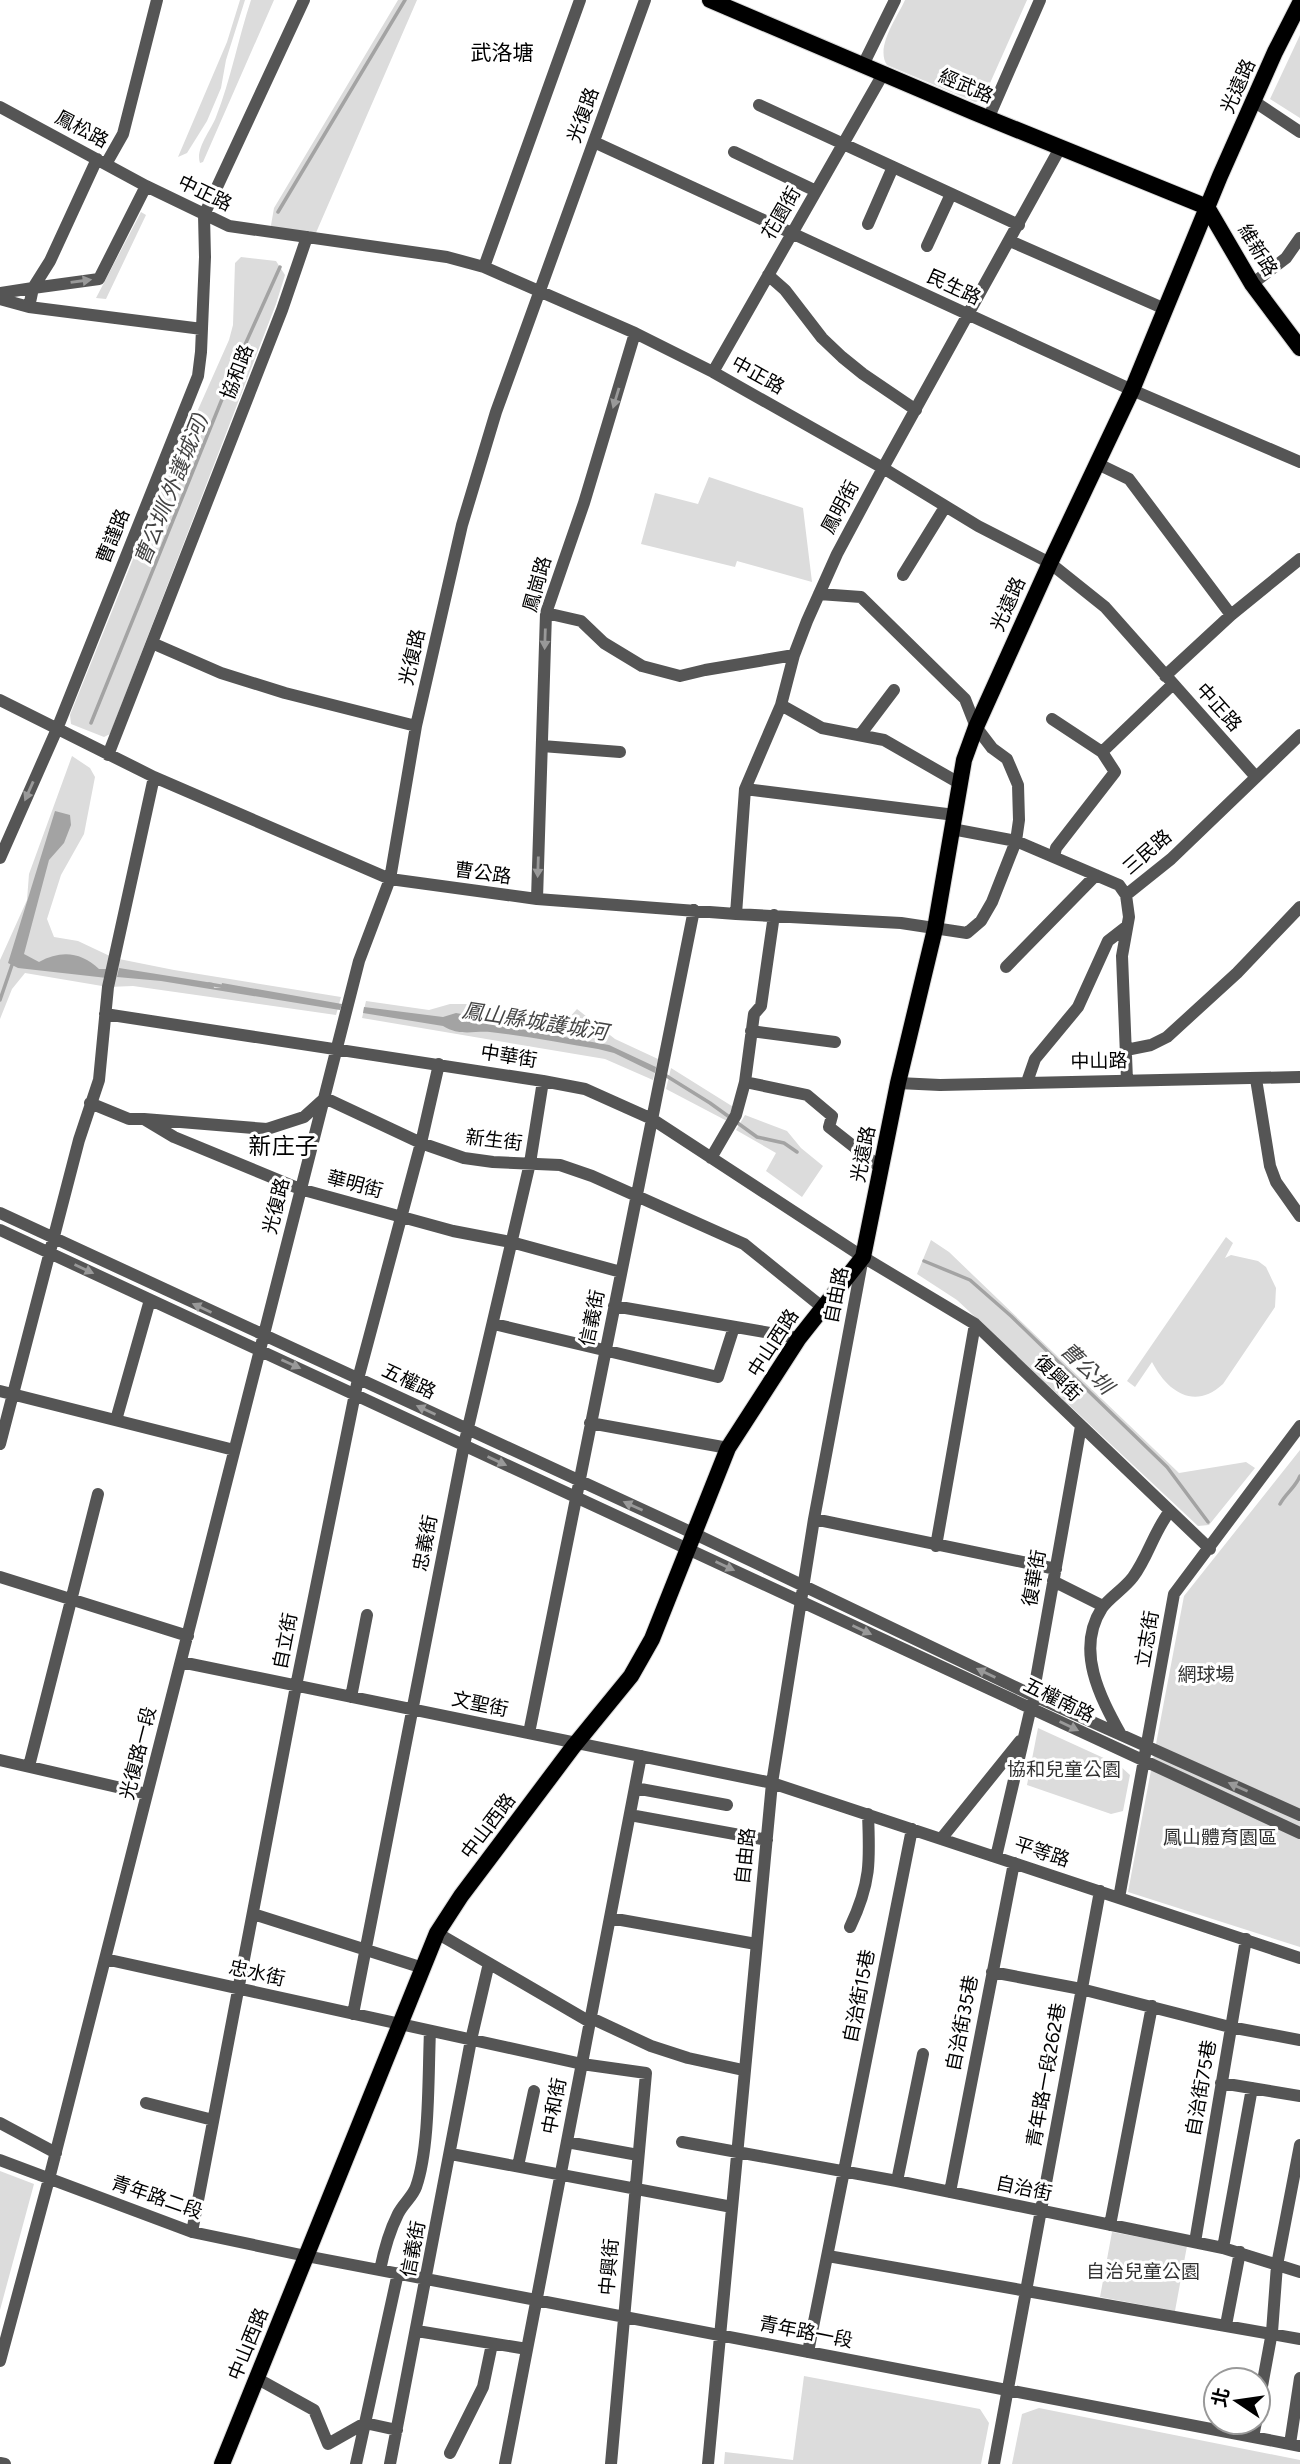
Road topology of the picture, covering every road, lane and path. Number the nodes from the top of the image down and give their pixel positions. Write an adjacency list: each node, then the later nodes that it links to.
1 (157, 0): 20 (street)
2 (304, 0): 26 (street)
3 (580, 0): 34 (street)
4 (645, 0): 16 (street, 光復路)
5 (710, 0): 9 (main road, 經武路)
6 (895, 0): 9 (street)
7 (1040, 0): 14 (street)
8 (1300, 4): 11 (main road, 光遠路)
9 (863, 65): 10 (main road, 經武路)
10 (883, 74): 14 (main road, 經武路); 17 (street, 花園街)
11 (1255, 102): 15 (street); 25 (main road, 光遠路)
12 (759, 105): 17 (street)
13 (0, 107): 20 (street, 鳳松路)
14 (988, 119): 18 (main road, 經武路)
15 (1300, 132)
16 (594, 142): 29 (street, 民生路); 38 (street, 光復路)
17 (843, 144): 21 (street); 23 (street, 花園街)
18 (1060, 148): 25 (main road, 經武路); 28 (street, 鳳明街)
19 (734, 152): 23 (street)
20 (102, 162): 22 (street, 鳳松路); 37 (street)
21 (893, 167): 24 (street); 27 (street)
22 (146, 186): 26 (street, 中正路); 37 (street, one-way to 22)
23 (816, 191): 29 (street, 花園街)
24 (951, 194): 28 (street); 33 (street)
25 (1207, 206): 36 (main road, 維新路); 42 (main road, 光遠路)
26 (204, 215): 30 (street, 中正路); 44 (street, 曹謹路)
27 (867, 224)
28 (1019, 225): 32 (street, 鳳明街)
29 (792, 233): 35 (street, 花園街); 43 (street, 民生路)
30 (307, 237): 34 (street, 中正路); 60 (street, 協和路)
31 (1300, 238): 36 (street)
32 (1010, 241): 42 (street); 43 (street, 鳳明街)
33 (927, 246)
34 (484, 267): 38 (street, 中正路)
35 (768, 275): 47 (street, 花園街); 49 (street)
36 (1252, 284): 46 (main road, 維新路)
37 (33, 288): 39 (street); 41 (street)
38 (539, 292): 45 (street, 中正路); 67 (street, 光復路)
39 (0, 293)
40 (0, 299): 41 (street)
41 (29, 307): 44 (street)
42 (1165, 309): 48 (main road, 光遠路)
43 (969, 315): 48 (street, 民生路); 49 (street, 鳳明街)
44 (202, 329): 69 (street, 曹謹路)
45 (635, 333): 47 (street, 中正路); 58 (street, 鳳崗路, one-way to 58)
46 (1300, 348)
47 (713, 372): 52 (street, 中正路)
48 (1132, 390): 50 (street, 民生路); 51 (main road, 光遠路)
49 (916, 410): 52 (street, 鳳明街)
50 (1300, 462)
51 (1098, 464): 55 (main road, 光遠路); 59 (street)
52 (883, 468): 53 (street, 中正路); 57 (street, 鳳明街)
53 (945, 507): 55 (street, 中正路); 56 (street)
54 (1300, 559): 59 (street)
55 (1050, 563): 62 (street, 中正路); 68 (main road, 光遠路)
56 (903, 575)
57 (819, 594): 61 (street, 鳳明街); 68 (street, 曹公路)
58 (546, 613): 61 (street); 72 (street, 鳳崗路, one-way to 72)
59 (1231, 615): 62 (street)
60 (152, 643): 67 (street); 75 (street, 協和路)
61 (794, 654): 65 (street, 鳳明街)
62 (1169, 680): 74 (street); 77 (street, 中正路)
63 (894, 690): 70 (street)
64 (0, 700): 69 (street, 曹公路)
65 (781, 705): 70 (street); 79 (street, 鳳明街)
66 (1052, 719): 74 (street)
67 (416, 726): 85 (street, 光復路)
68 (976, 727): 78 (main road, 光遠路); 81 (street, 曹公路)
69 (57, 729): 75 (street, 曹公路); 83 (street, 曹謹路, one-way to 83)
70 (860, 734): 78 (street)
71 (1300, 735): 77 (street, 三民路)
72 (542, 746): 73 (street); 87 (street, 鳳崗路, one-way to 87)
73 (620, 752)
74 (1102, 752): 82 (street)
75 (108, 755): 76 (street, 曹公路)
76 (154, 777): 85 (street, 曹公路); 95 (street)
77 (1256, 777): 86 (street, 三民路)
78 (959, 783): 80 (main road, 光遠路)
79 (745, 789): 80 (street, 三民路); 90 (street, 鳳明街)
80 (953, 822): 81 (street, 三民路); 93 (main road, 光遠路)
81 (1016, 841): 82 (street, 三民路); 93 (street, 曹公路)
82 (1054, 857): 84 (street, 三民路)
83 (0, 858)
84 (1096, 875): 86 (street, 三民路); 94 (street)
85 (390, 879): 87 (street, 曹公路); 98 (street, 光復路)
86 (1126, 895): 92 (street)
87 (537, 899): 89 (street, 曹公路)
88 (1300, 907): 99 (street)
89 (694, 910): 90 (street, 曹公路); 111 (street, 信義街)
90 (736, 914): 91 (street, 曹公路)
91 (774, 915): 93 (street, 曹公路); 96 (street)
92 (1126, 927): 99 (street); 106 (street)
93 (935, 929): 107 (main road, 光遠路)
94 (1006, 967)
95 (105, 1014): 98 (street, 中華街); 109 (street)
96 (751, 1031): 97 (street); 105 (street)
97 (835, 1042)
98 (336, 1050): 100 (street, 中華街); 108 (street, 光復路)
99 (1126, 1050): 103 (street)
100 (439, 1064): 104 (street, 中華街); 112 (street, 自立街)
101 (1300, 1077): 102 (street, 中山路)
102 (1256, 1079): 103 (street, 中山路); 120 (street)
103 (1127, 1080): 106 (street, 中山路)
104 (543, 1081): 111 (street, 中華街); 114 (street, 忠義街)
105 (745, 1082): 113 (street); 115 (street)
106 (1027, 1082): 107 (street, 中山路)
107 (898, 1083): 115 (main road, 光遠路)
108 (326, 1098): 110 (street); 112 (street, 新生街); 116 (street, 光復路)
109 (90, 1103): 110 (street, 華明街); 122 (street)
110 (144, 1119): 116 (street, 華明街)
111 (652, 1119): 113 (street, 中華街); 117 (street, 信義街)
112 (421, 1143): 114 (street, 新生街); 119 (street, 自立街)
113 (711, 1158): 125 (street, 中華街)
114 (530, 1163): 117 (street, 新生街); 123 (street, 忠義街)
115 (881, 1168): 125 (main road, 光遠路)
116 (300, 1189): 119 (street, 華明街); 133 (street, 光復路)
117 (637, 1198): 126 (street, 信義街); 129 (street, 新生街)
118 (0, 1213): 122 (street, 五權路)
119 (401, 1216): 123 (street, 華明街); 137 (street, 自立街)
120 (1300, 1216)
121 (0, 1230): 124 (street, 五權路)
122 (54, 1239): 124 (street); 133 (street, 五權路, one-way to 122)
123 (511, 1242): 126 (street, 華明街); 130 (street, 忠義街)
124 (50, 1254): 127 (street, 五權路, one-way to 127); 138 (street)
125 (863, 1257): 129 (main road, 中山西路); 131 (street, 復興街); 153 (street, 自由路)
126 (621, 1272): 128 (street, 信義街)
127 (150, 1300): 136 (street, 五權路); 140 (street)
128 (614, 1306): 132 (street); 135 (street, 信義街)
129 (822, 1307): 134 (main road, 中山西路)
130 (494, 1324): 135 (street); 144 (street, 忠義街)
131 (975, 1324): 142 (street, 復興街); 155 (street)
132 (734, 1327): 134 (street); 135 (street)
133 (264, 1336): 136 (street, 光復路一段); 137 (street, 五權路)
134 (799, 1338): 147 (main road, 中山西路)
135 (605, 1349): 141 (street, 信義街)
136 (260, 1350): 139 (street, 五權路, one-way to 139); 148 (street, 光復路一段)
137 (358, 1379): 139 (street, 自立街); 144 (street, 五權路, one-way to 137)
138 (6, 1393): 140 (street); 145 (street)
139 (356, 1395): 146 (street, 五權路); 166 (street, 自立街)
140 (116, 1420): 148 (street)
141 (590, 1423): 147 (street); 149 (street, 信義街)
142 (1081, 1426): 152 (street, 復興街); 157 (street, 復華街)
143 (1300, 1426): 156 (street, 立志街)
144 (468, 1429): 146 (street, 忠義街); 149 (street, 五權路)
145 (0, 1444)
146 (464, 1445): 151 (street, 五權路, one-way to 151); 169 (street, 忠義街)
147 (728, 1448): 154 (main road, 中山西路)
148 (234, 1450): 164 (street, 光復路一段)
149 (578, 1481): 151 (street, 信義街); 154 (street, 五權路, one-way to 149)
150 (98, 1494): 160 (street)
151 (575, 1497): 154 (street, 五權路); 170 (street, 信義街)
152 (1170, 1511): 156 (street, 復興街); 162 (street)
153 (814, 1519): 155 (street); 159 (street, 自由路)
154 (692, 1542): 159 (street, 五權路); 161 (street, 五權路, one-way to 161); 173 (main road, 中山西路)
155 (936, 1545): 157 (street)
156 (1210, 1549): 174 (street, 立志街)
157 (1055, 1575): 162 (street); 168 (street, 復華街)
158 (0, 1577): 160 (street)
159 (802, 1585): 161 (street, 自由路); 168 (street, 五權南路, one-way to 159)
160 (71, 1600): 164 (street); 178 (street)
161 (800, 1601): 168 (street, 五權南路, one-way to 168); 179 (street, 自由路)
162 (1103, 1606): 172 (street)
163 (366, 1615): 167 (street)
164 (188, 1636): 165 (street, 光復路一段)
165 (181, 1662): 166 (street, 文聖街); 181 (street, 光復路一段)
166 (296, 1686): 167 (street, 文聖街); 194 (street, 自立街)
167 (351, 1697): 169 (street, 文聖街)
168 (1032, 1701): 171 (street, 復華街); 172 (street, 五權南路); 177 (street, 五權南路, one-way to 177)
169 (411, 1709): 170 (street, 文聖街); 200 (street, 忠義街)
170 (529, 1733): 173 (street, 文聖街)
171 (1024, 1736): 188 (street, 復華街); 190 (street, 復華街)
172 (1121, 1736): 174 (street, 五權南路)
173 (578, 1743): 175 (street, 文聖街); 197 (main road, 中山西路)
174 (1147, 1746): 177 (street, 立志街); 185 (street, 五權南路, one-way to 174)
175 (641, 1756): 179 (street, 文聖街); 180 (street, 中和街)
176 (0, 1760): 178 (street)
177 (1144, 1762): 187 (street, 五權南路); 193 (street, 立志街)
178 (29, 1766): 181 (street)
179 (772, 1783): 183 (street, 平等路); 189 (street, 自由路)
180 (635, 1788): 182 (street); 184 (street, 中和街)
181 (147, 1794): 202 (street, 光復路一段)
182 (727, 1805)
183 (868, 1814): 186 (street, 平等路); 196 (street)
184 (630, 1815): 189 (street); 195 (street, 中和街)
185 (1300, 1815)
186 (912, 1829): 188 (street, 平等路); 235 (street, 自治街15巷)
187 (1300, 1833)
188 (941, 1839): 190 (street, 平等路)
189 (766, 1840): 199 (street, 自由路)
190 (996, 1857): 191 (street, 平等路)
191 (1014, 1863): 192 (street, 平等路); 205 (street, 自治街35巷)
192 (1100, 1891): 193 (street, 平等路); 207 (street, 青年路一段262巷)
193 (1119, 1898): 198 (street, 平等路)
194 (253, 1914): 200 (street); 206 (street, 自立街)
195 (610, 1918): 199 (street); 210 (street, 中和街)
196 (850, 1927)
197 (437, 1933): 203 (street); 204 (main road, 中山西路)
198 (1246, 1940): 201 (street, 平等路); 212 (street, 自治街75巷)
199 (756, 1944): 218 (street, 自由路)
200 (365, 1948): 204 (street); 209 (street, 忠義街)
201 (1300, 1958)
202 (105, 1959): 206 (street, 忠水街); 230 (street, 光復路一段)
203 (489, 1963): 210 (street); 214 (street, 信義街)
204 (423, 1968): 211 (main road, 中山西路)
205 (992, 1972): 207 (street); 240 (street, 自治街35巷)
206 (239, 1989): 209 (street, 忠水街); 224 (street, 自立街)
207 (1082, 1989): 208 (street); 242 (street, 青年路一段262巷)
208 (1152, 2006): 212 (street); 243 (street)
209 (352, 2014): 211 (street, 忠水街)
210 (590, 2020): 217 (street, 中和街); 218 (street)
211 (401, 2025): 213 (street); 248 (main road, 中山西路)
212 (1230, 2026): 215 (street); 219 (street, 自治街75巷)
213 (430, 2031): 214 (street); 251 (street)
214 (471, 2040): 217 (street); 231 (street, 信義街)
215 (1300, 2040)
216 (923, 2054): 238 (street)
217 (582, 2064): 226 (street, 中和街); 232 (street, 中興街)
218 (743, 2070): 229 (street, 自由路)
219 (1221, 2083): 220 (street); 245 (street, 自治街75巷)
220 (1252, 2088): 222 (street); 246 (street)
221 (534, 2091): 234 (street)
222 (1300, 2096)
223 (146, 2103): 224 (street)
224 (214, 2120): 244 (street, 自立街)
225 (0, 2123): 230 (street)
226 (567, 2142): 232 (street); 236 (street, 中和街)
227 (682, 2142): 229 (street, 自治街)
228 (1300, 2146): 250 (street)
229 (737, 2152): 235 (street, 自治街); 241 (street, 自由路)
230 (56, 2153): 237 (street, 光復路一段)
231 (451, 2154): 234 (street); 254 (street, 信義街)
232 (638, 2155): 239 (street, 中興街)
233 (0, 2160): 237 (street, 青年路二段)
234 (518, 2166): 236 (street)
235 (844, 2171): 238 (street, 自治街); 249 (street, 自治街15巷)
236 (561, 2174): 239 (street); 256 (street, 中和街)
237 (49, 2179): 244 (street, 青年路二段); 266 (street, 光復路一段)
238 (897, 2181): 240 (street, 自治街)
239 (636, 2188): 241 (street); 257 (street, 中興街)
240 (950, 2192): 242 (street, 自治街)
241 (732, 2207): 261 (street, 自由路)
242 (1042, 2212): 243 (street, 自治街); 255 (street, 青年路一段262巷)
243 (1110, 2225): 245 (street, 自治街)
244 (192, 2232): 248 (street, 青年路二段)
245 (1195, 2242): 246 (street, 自治街)
246 (1223, 2248): 247 (street, 自治街)
247 (1240, 2252): 250 (street, 自治街); 258 (street)
248 (306, 2256): 251 (street, 青年路一段); 269 (main road, 中山西路)
249 (828, 2256): 255 (street); 265 (street, 自治街15巷)
250 (1278, 2264): 252 (street, 自治街); 260 (street)
251 (380, 2270): 253 (street, 青年路一段)
252 (1300, 2272)
253 (398, 2273): 254 (street, 青年路一段); 271 (street)
254 (427, 2279): 256 (street, 青年路一段); 259 (street, 信義街)
255 (1026, 2291): 258 (street); 270 (street, 青年路一段262巷)
256 (537, 2299): 257 (street, 青年路一段); 264 (street, 中和街)
257 (624, 2316): 261 (street, 青年路一段); 282 (street, 中興街)
258 (1226, 2325): 260 (street)
259 (417, 2332): 263 (street); 272 (street, 信義街)
260 (1272, 2332): 262 (street); 267 (street)
261 (720, 2335): 265 (street, 青年路一段); 283 (street, 自由路)
262 (1300, 2339)
263 (492, 2344): 264 (street); 275 (street)
264 (527, 2349): 281 (street, 中和街)
265 (808, 2352): 270 (street, 青年路一段)
266 (0, 2361)
267 (1266, 2366)
268 (1300, 2378): 274 (street)
269 (258, 2379): 271 (street); 278 (main road, 中山西路)
270 (1007, 2390): 273 (street, 青年路一段); 284 (street, 青年路一段262巷)
271 (365, 2423): 272 (street); 279 (street)
272 (397, 2430): 280 (street, 信義街)
273 (1253, 2437): 274 (street, 青年路一段)
274 (1295, 2445)
275 (450, 2453)
276 (0, 2463): 277 (street)
277 (5, 2464)
278 (222, 2464)
279 (356, 2464)
280 (390, 2464)
281 (505, 2464)
282 (611, 2464)
283 (708, 2464)
284 (994, 2464)

